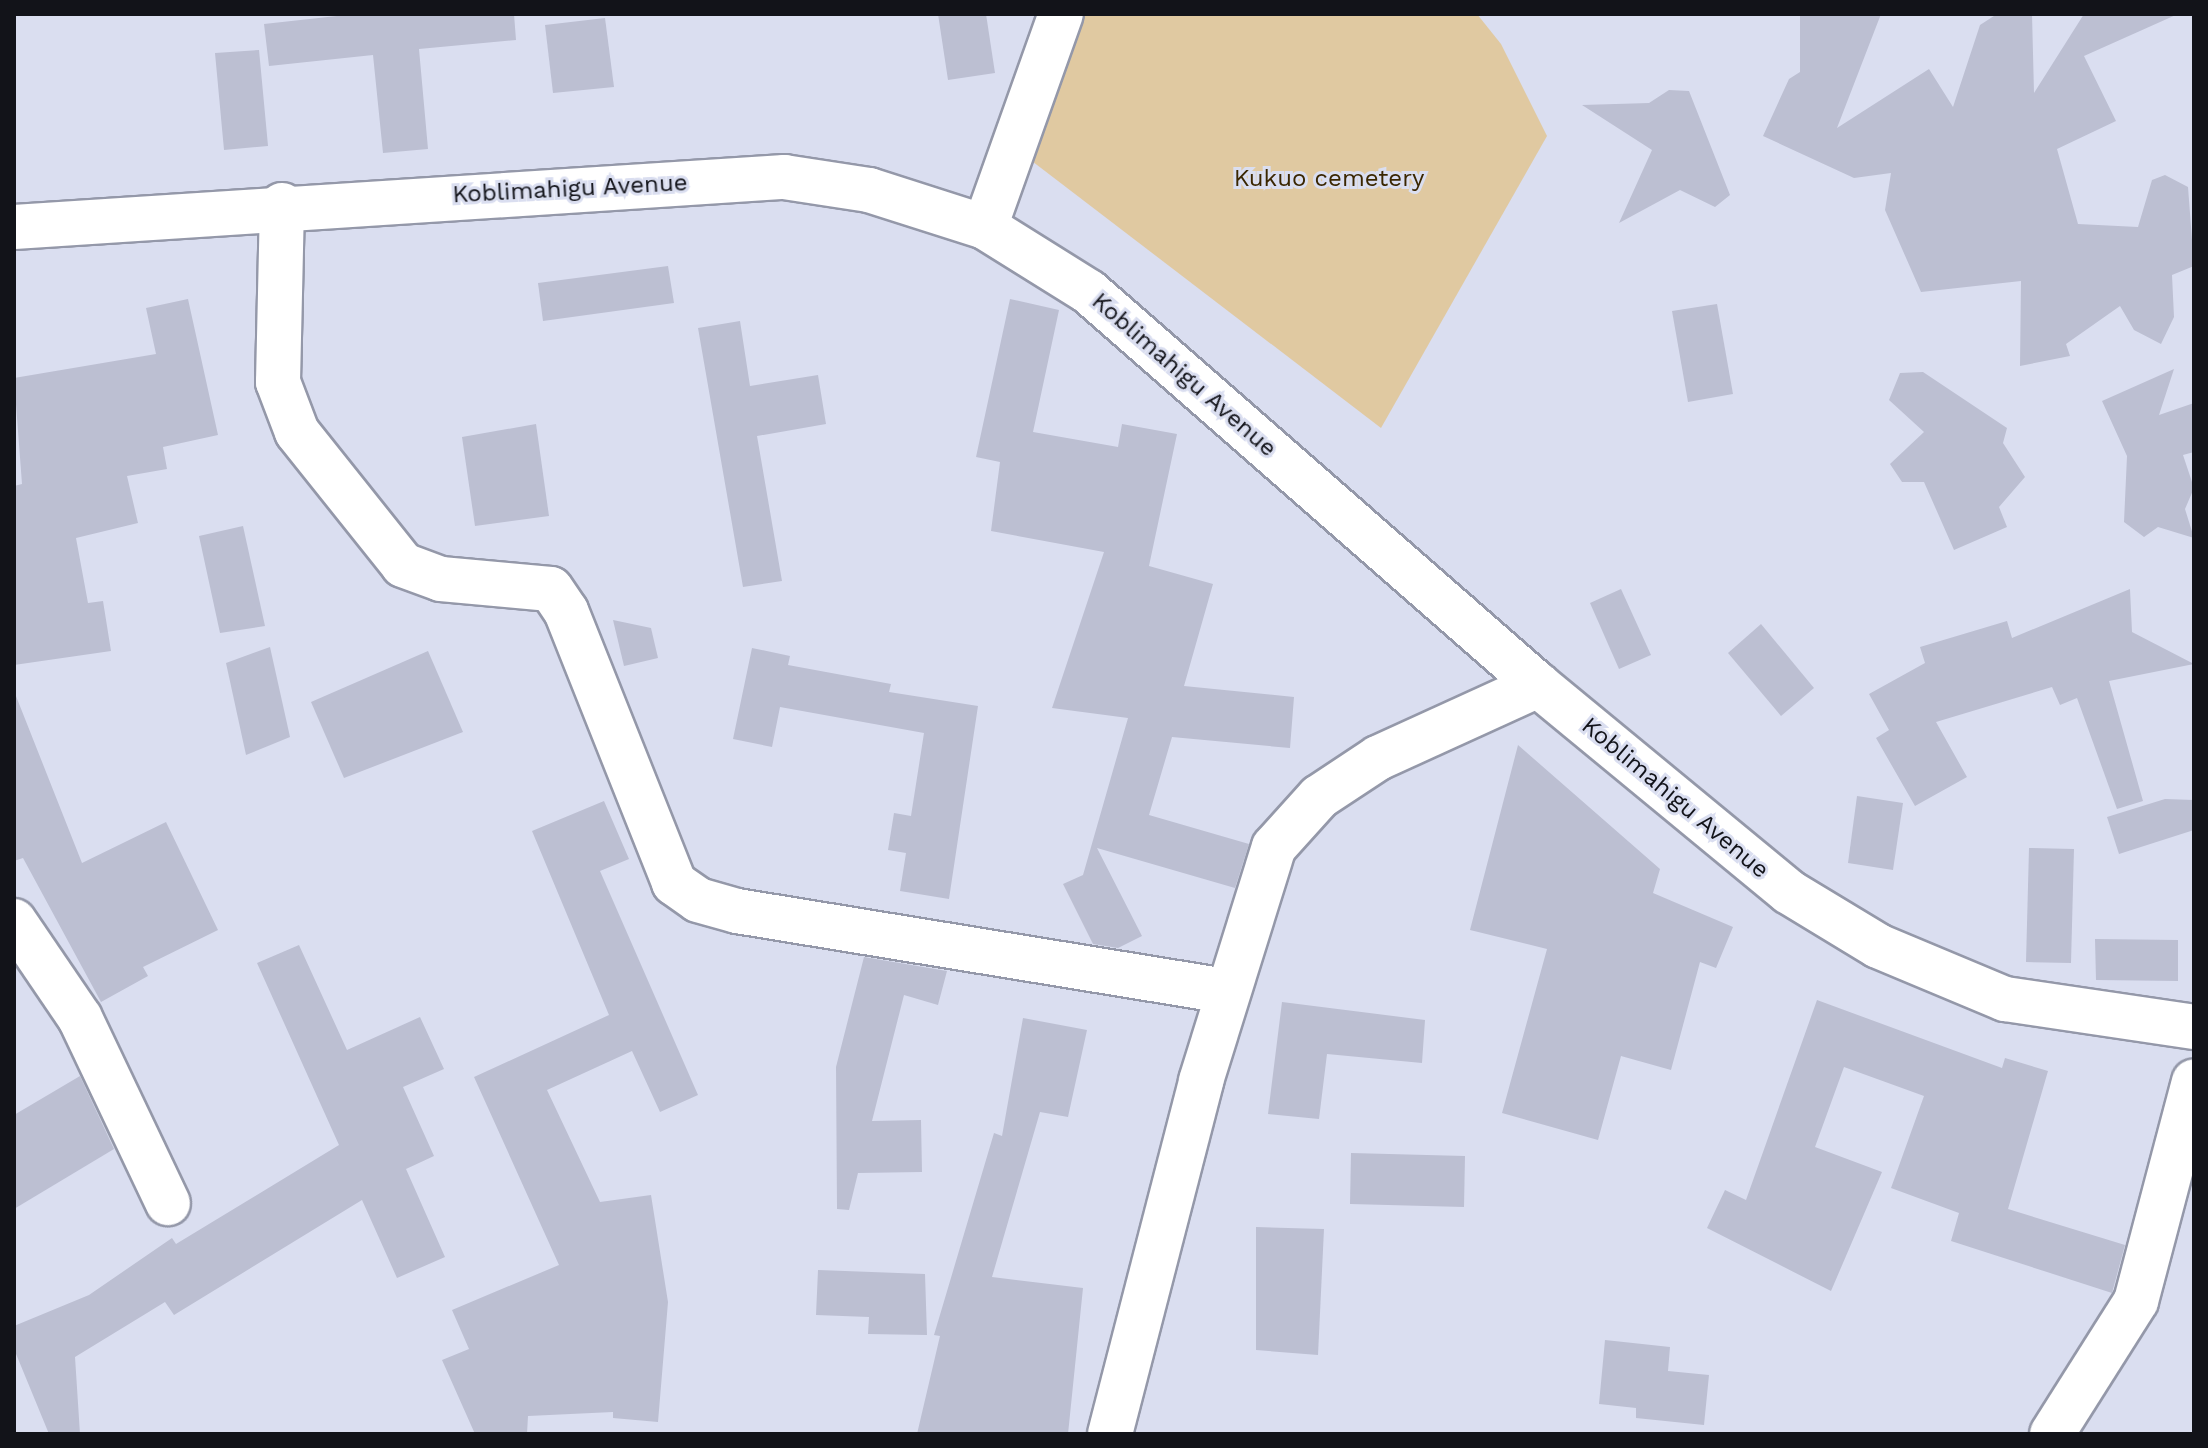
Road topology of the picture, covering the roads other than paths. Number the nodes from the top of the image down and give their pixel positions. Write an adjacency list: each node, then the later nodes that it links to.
1 (1061, 14): 4 (street)
2 (282, 205): 3 (street, Koblimahigu Avenue); 4 (street, Koblimahigu Avenue); 7 (street)
3 (14, 227)
4 (985, 227): 5 (street, Koblimahigu Avenue)
5 (1538, 685): 7 (street); 8 (street, Koblimahigu Avenue)
6 (14, 921): 10 (street)
7 (1227, 991): 11 (street)
8 (2194, 1027)
9 (2194, 1082): 12 (street)
10 (168, 1203)
11 (1110, 1434)
12 (2052, 1434)

